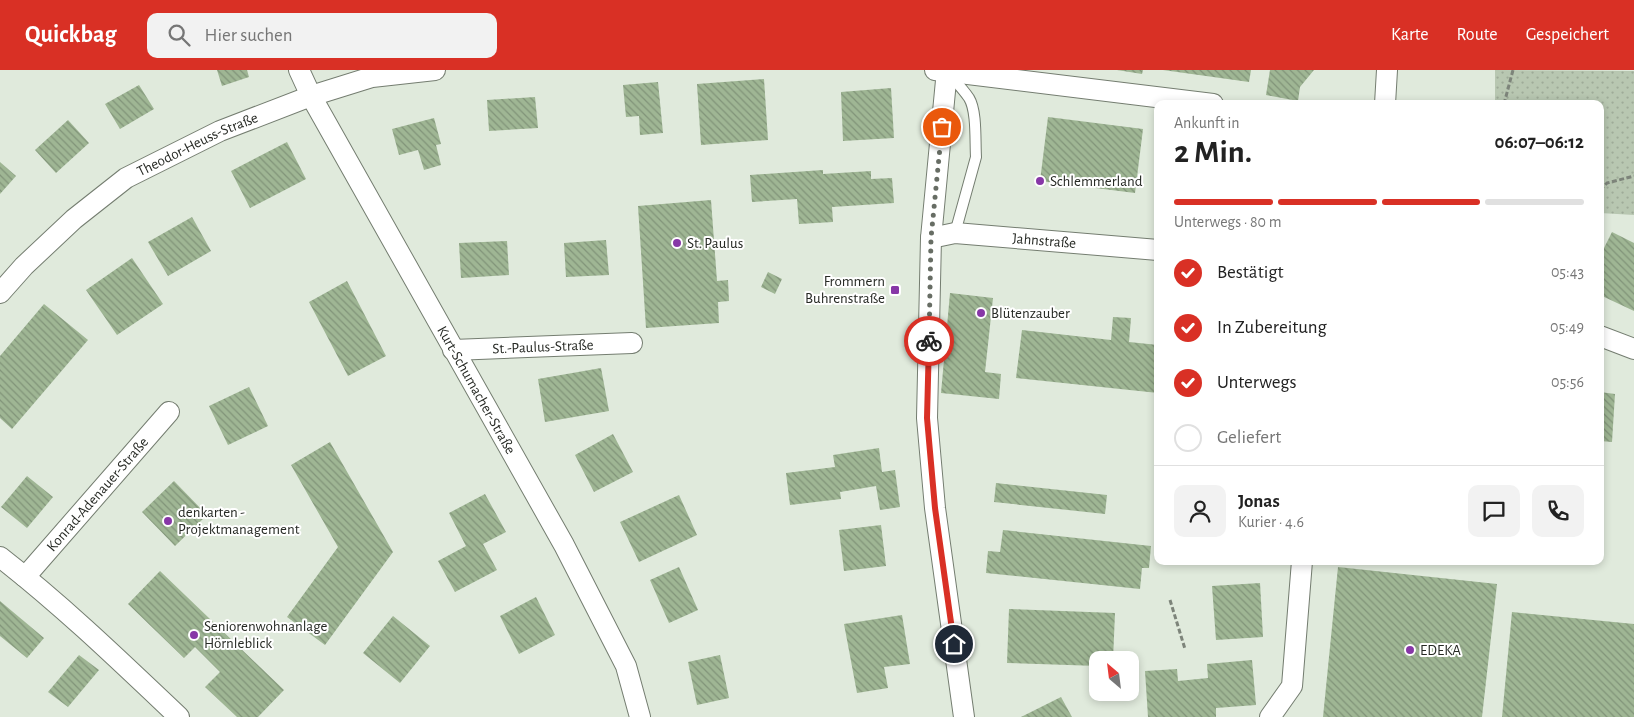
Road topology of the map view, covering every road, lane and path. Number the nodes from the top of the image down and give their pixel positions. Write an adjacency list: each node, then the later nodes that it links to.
1 (299, 70): 6 (street, Kurt-Schumacher-Straße)
2 (435, 70): 6 (street, Theodor-Heuss-Straße)
3 (943, 70): 7 (street); 12 (lane); 13 (street)
4 (1387, 70): 8 (street)
5 (1512, 70): 9 (path)
6 (311, 96): 15 (street, Theodor-Heuss-Straße); 19 (street, Kurt-Schumacher-Straße)
7 (1181, 100)
8 (1385, 100)
9 (1505, 100)
10 (1634, 176): 11 (path)
11 (1604, 186)
12 (955, 233): 13 (street, Jahnstraße); 14 (street, Jahnstraße)
13 (931, 238): 28 (street)
14 (1154, 250)
15 (0, 293)
16 (1604, 338): 18 (street)
17 (632, 343): 19 (street, St.-Paulus-Straße)
18 (1634, 349)
19 (452, 350): 27 (street, Kurt-Schumacher-Straße)
20 (170, 412): 23 (street, Konrad-Adenauer-Straße)
21 (0, 557): 23 (street)
22 (1302, 565): 29 (street)
23 (25, 577): 26 (street)
24 (1170, 600): 25 (path)
25 (1185, 649)
26 (179, 717)
27 (640, 717)
28 (964, 717)
29 (1270, 717)

